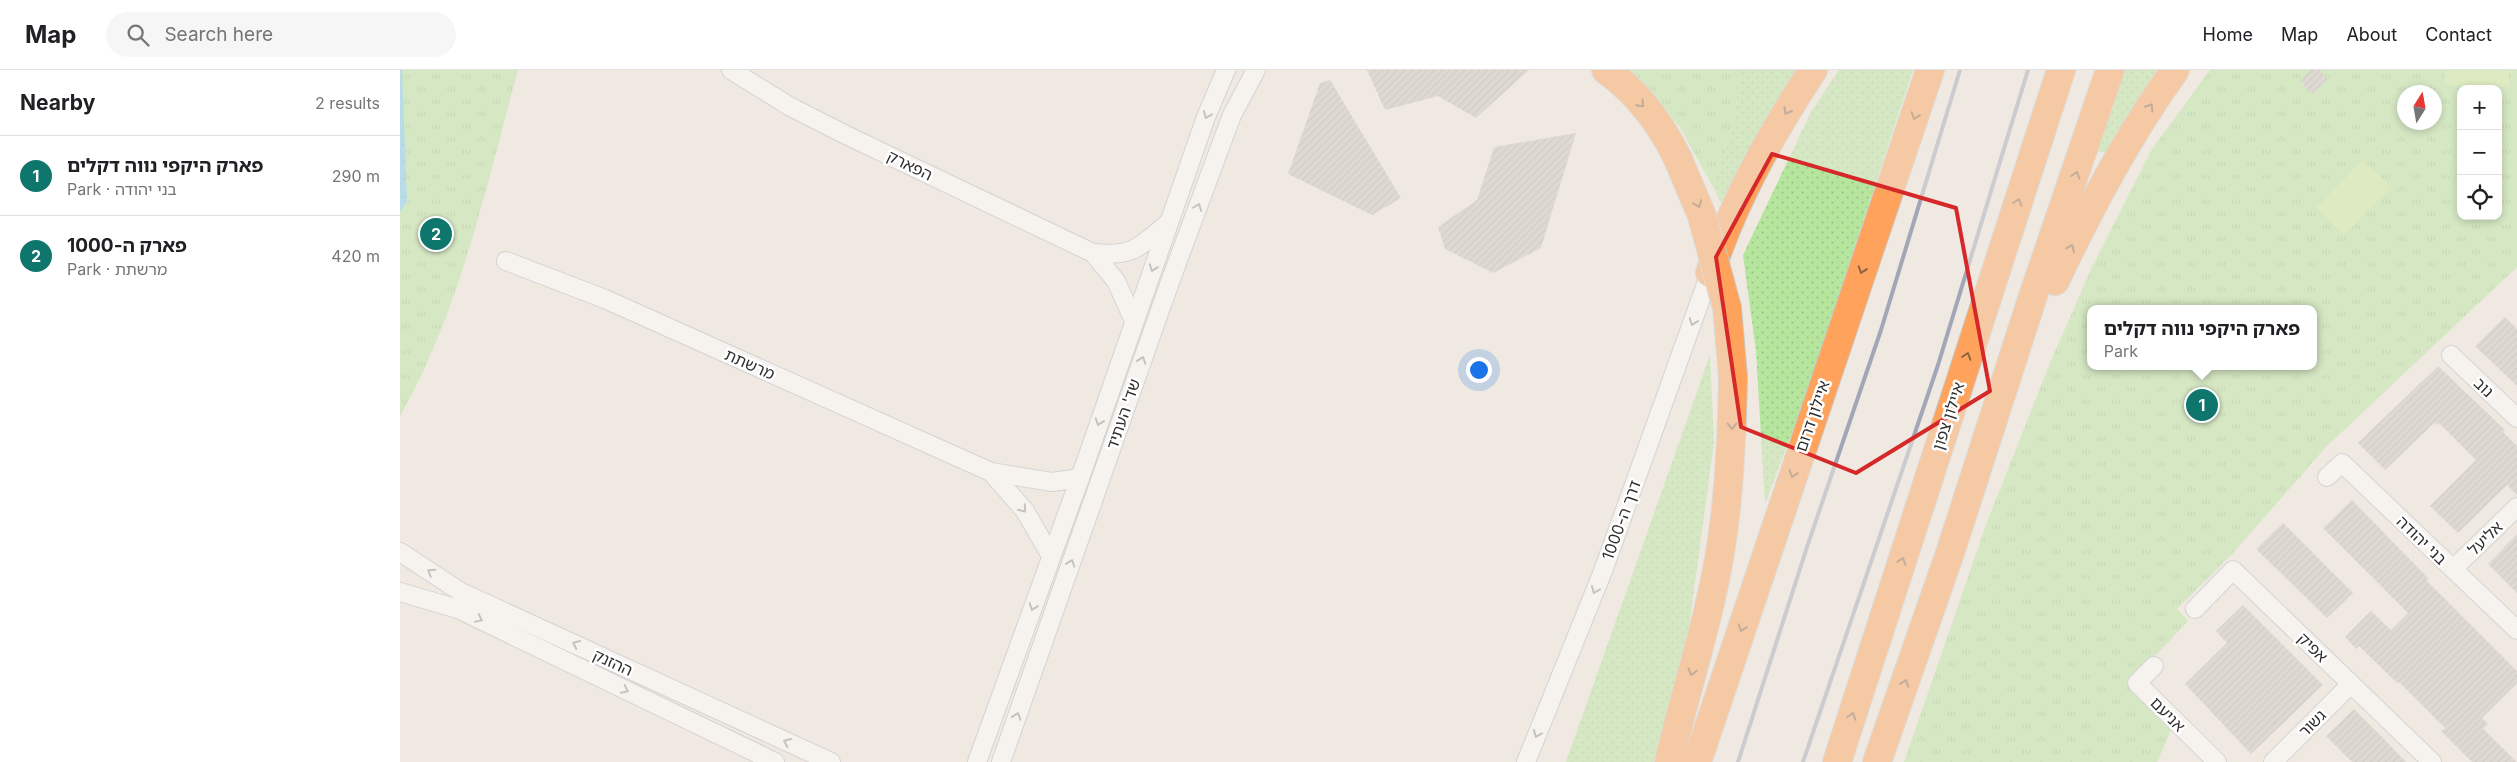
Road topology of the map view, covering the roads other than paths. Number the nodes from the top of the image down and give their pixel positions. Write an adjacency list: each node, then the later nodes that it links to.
1 (731, 70): 11 (street, הפארק)
2 (1226, 70): 10 (street, שד' העתיד, one-way to 10)
3 (1256, 70): 33 (street, שד' העתיד, one-way to 3)
4 (1606, 70): 35 (highway, one-way to 35, bridge)
5 (1813, 70): 13 (highway, one-way to 13)
6 (1930, 70): 36 (highway, איילון דרום, one-way to 36)
7 (2061, 70): 37 (highway, איילון צפון, one-way to 7)
8 (2110, 70): 22 (highway, one-way to 8)
9 (2175, 70): 22 (highway, one-way to 9)
10 (1169, 222): 11 (street, הפארק); 14 (street, שד' העתיד, one-way to 14)
11 (1093, 253): 14 (street, הפארק)
12 (506, 261): 17 (street, מרשתת)
13 (1709, 276): 34 (street, דרך ה-1000, one-way to 34)
14 (1134, 321): 19 (street, שד' העתיד, one-way to 19)
15 (2451, 355): 16 (street, נוב)
16 (2517, 418)
17 (991, 472): 19 (street, מרשתת); 23 (street, מרשתת, one-way to 23)
18 (2328, 477): 24 (street, בני יהודה)
19 (1080, 478): 23 (street, שד' העתיד)
20 (2517, 507): 24 (street, אליעל)
21 (400, 552): 31 (street, ההזנק, one-way to 21)
22 (1950, 553): 38 (highway, one-way to 22)
23 (1051, 556): 32 (street, שד' העתיד, one-way to 32)
24 (2453, 570): 27 (street, בני יהודה)
25 (400, 592): 30 (street, ההזנק, one-way to 30)
26 (2195, 608): 29 (street, אפיק)
27 (2517, 630)
28 (2154, 666): 39 (street, אניעם)
29 (2352, 684): 40 (street, גשור); 41 (street, אפיק)
30 (775, 762)
31 (831, 762)
32 (977, 762)
33 (1000, 762)
34 (1526, 762)
35 (1668, 762)
36 (1697, 762)
37 (1837, 762)
38 (1877, 762)
39 (2217, 762)
40 (2273, 762)
41 (2432, 762)

